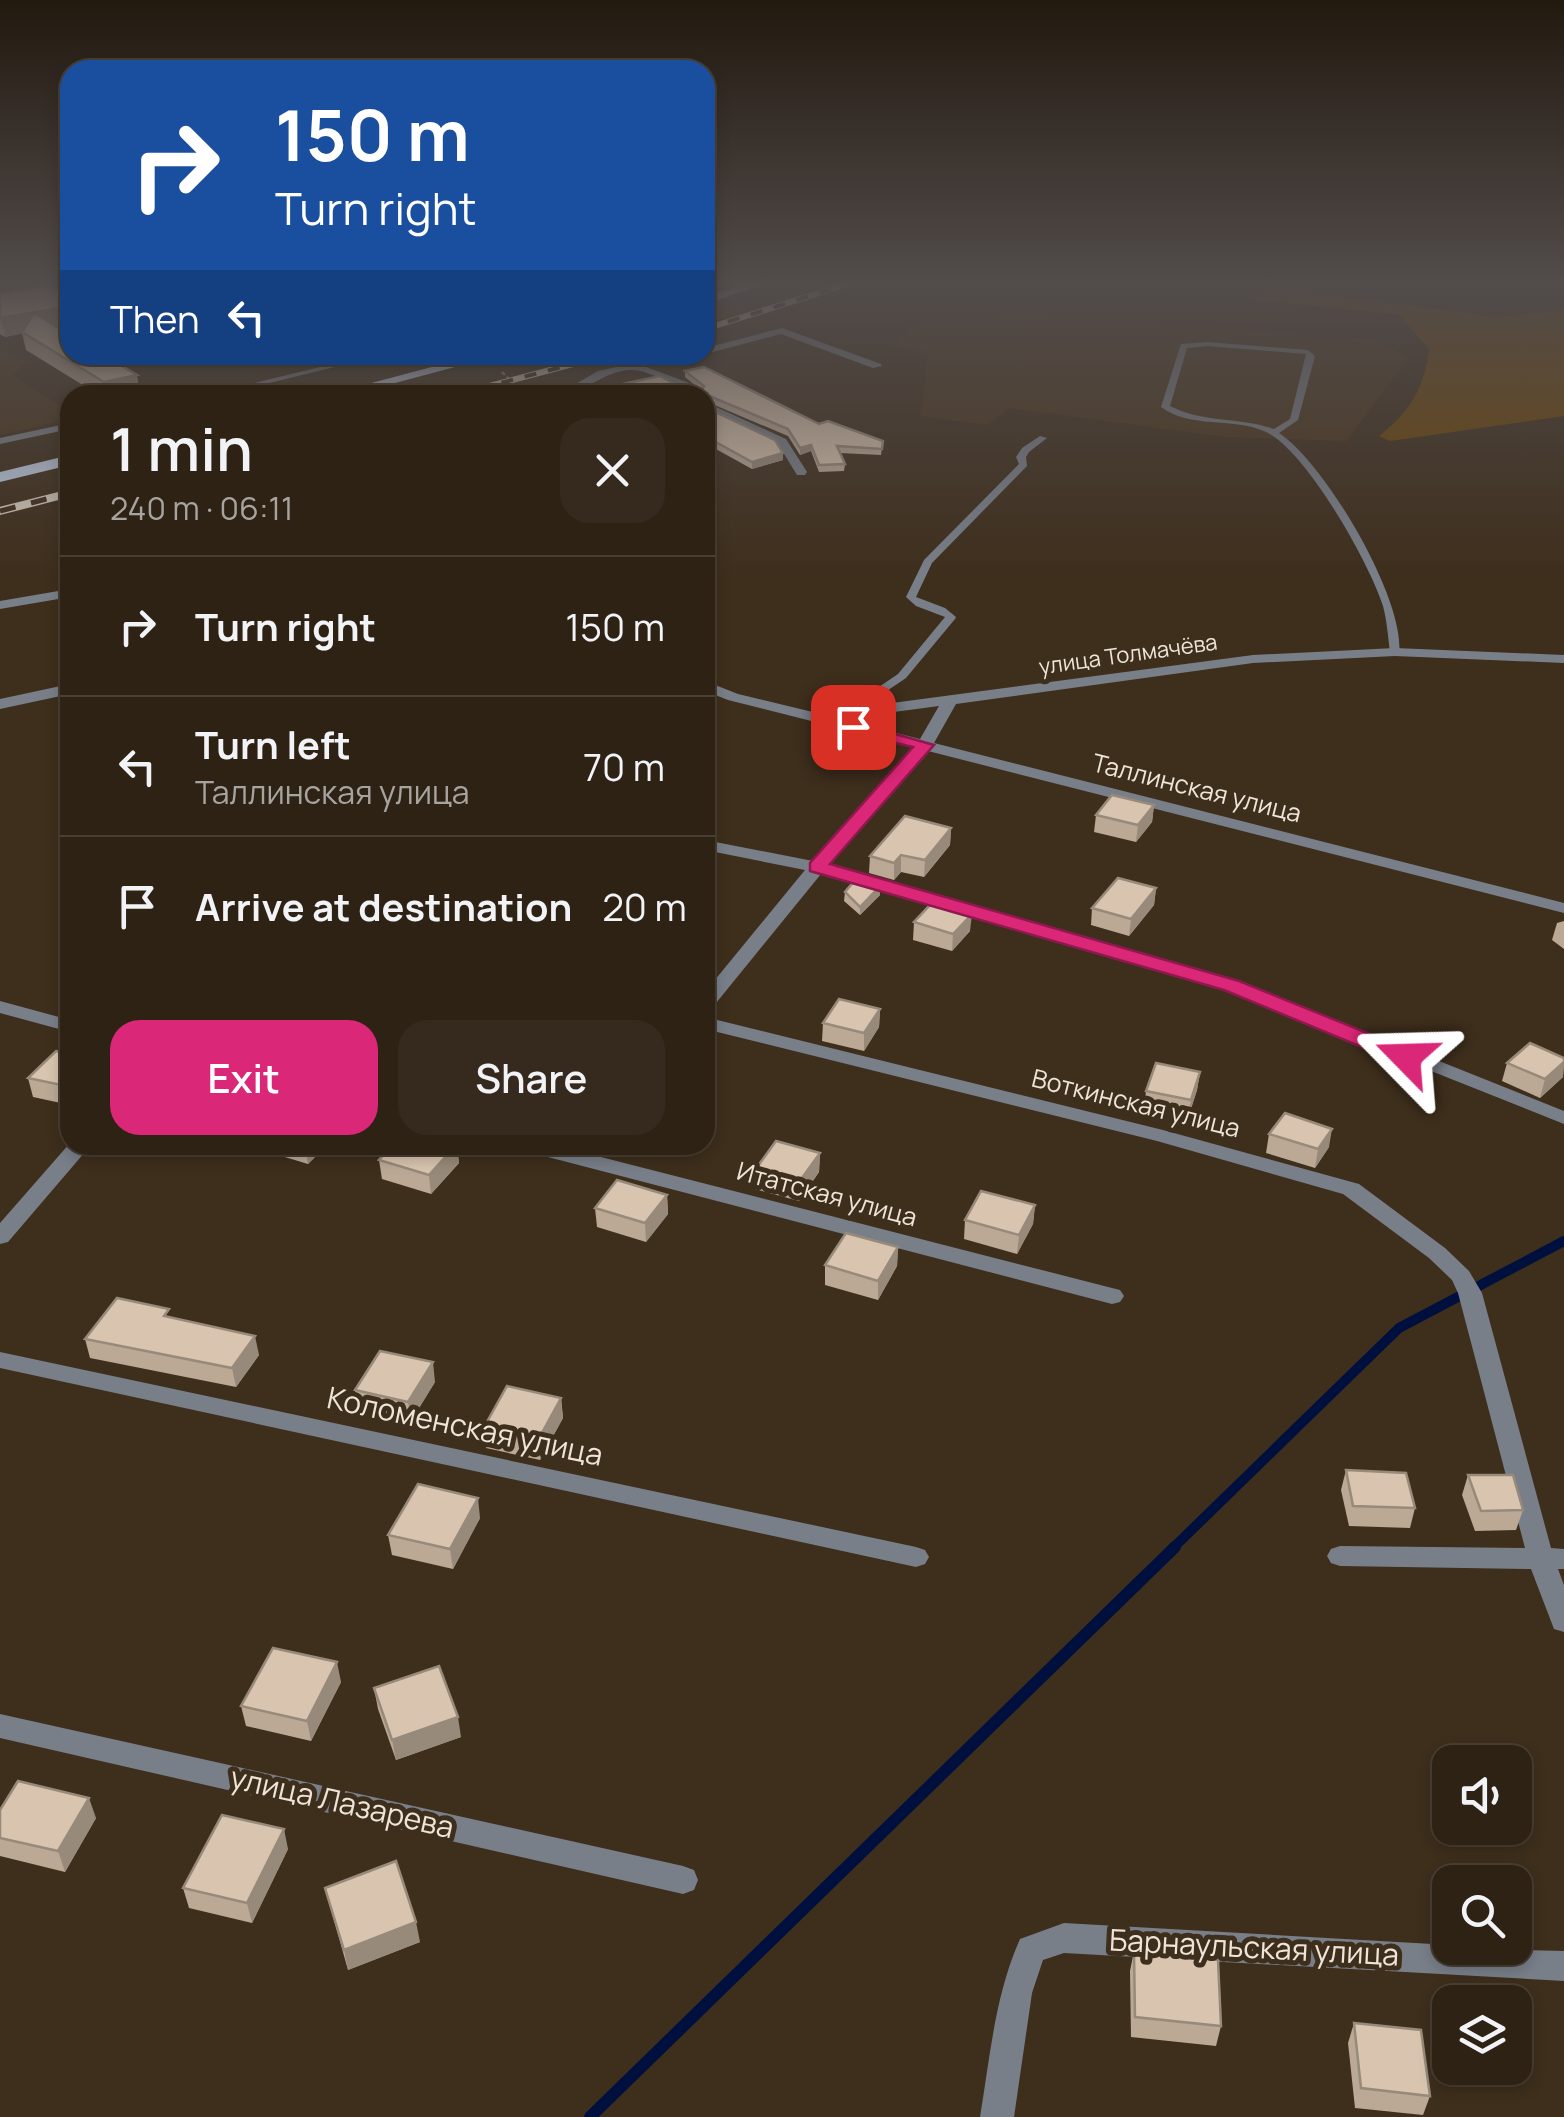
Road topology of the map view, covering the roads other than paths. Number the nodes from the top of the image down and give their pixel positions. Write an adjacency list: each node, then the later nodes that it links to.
1 (1173, 381): 5 (lane)
2 (1304, 381): 5 (lane)
3 (715, 410): 9 (street)
4 (60, 428): 7 (lane)
5 (1274, 432): 13 (lane)
6 (1042, 438): 19 (lane)
7 (0, 441)
8 (60, 462): 10 (main road)
9 (801, 472)
10 (0, 477)
11 (60, 595): 12 (street)
12 (0, 605)
13 (1395, 652): 14 (street, улица Толмачёва); 17 (street, улица Толмачёва)
14 (1564, 658)
15 (715, 690): 20 (street, улица Толмачёва)
16 (60, 691): 18 (street)
17 (950, 700): 19 (street, улица Толмачёва); 21 (street)
18 (0, 704)
19 (846, 714): 20 (street, улица Толмачёва)
20 (817, 718): 21 (street, Таллинская улица)
21 (924, 745): 23 (street); 24 (street, Таллинская улица)
22 (715, 847): 23 (street)
23 (817, 867): 25 (street); 29 (street)
24 (1564, 908)
25 (715, 992)
26 (0, 1007): 27 (street)
27 (60, 1023)
28 (715, 1025): 37 (street, Воткинская улица)
29 (1564, 1118)
30 (71, 1155): 32 (street)
31 (567, 1155): 33 (street, Итатская улица)
32 (0, 1237)
33 (1112, 1296)
34 (0, 1360): 35 (street, Коломенская улица)
35 (916, 1556)
36 (1340, 1556): 37 (street)
37 (1552, 1558): 38 (street, Воткинская улица)
38 (1564, 1622)
39 (0, 1726): 40 (street, улица Лазарева)
40 (684, 1880)
41 (1564, 1966): 42 (street, Барнаульская улица)
42 (998, 2117)

